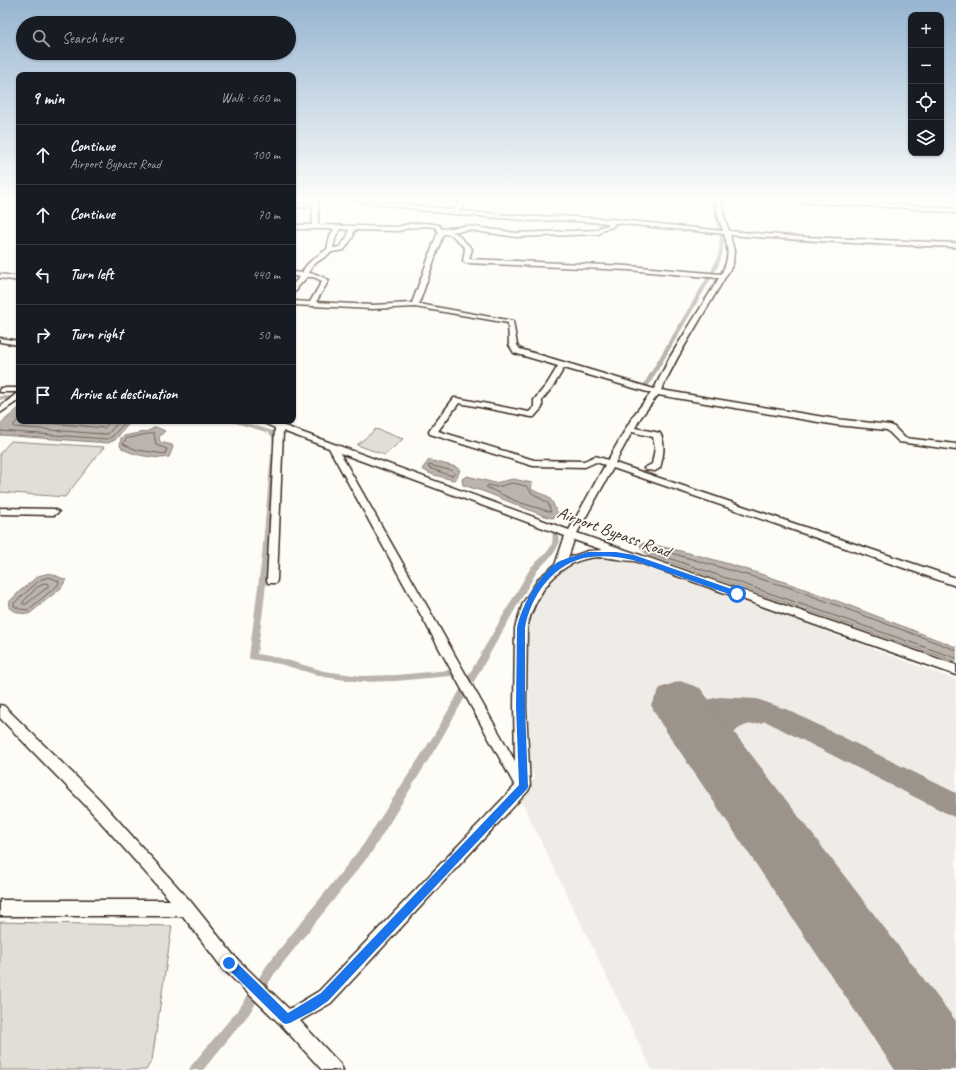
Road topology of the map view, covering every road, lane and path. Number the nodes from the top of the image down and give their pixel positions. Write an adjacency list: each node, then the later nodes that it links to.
1 (330, 250): 6 (street)
2 (434, 250): 13 (street)
3 (469, 250): 8 (street)
4 (731, 250): 8 (street)
5 (296, 274): 6 (street)
6 (305, 275): 10 (street); 12 (street)
7 (0, 276): 9 (street)
8 (723, 276): 19 (street)
9 (16, 279)
10 (296, 285)
11 (296, 303): 12 (street)
12 (312, 304): 13 (street)
13 (414, 305): 16 (street)
14 (0, 340): 15 (street)
15 (16, 342)
16 (562, 365): 19 (street); 27 (street)
17 (0, 390): 18 (street)
18 (16, 390)
19 (656, 392): 24 (street); 26 (street)
20 (16, 398): 21 (street)
21 (0, 411)
22 (271, 424): 23 (street, Airport Bypass Road)
23 (279, 427): 25 (street, Airport Bypass Road); 34 (street)
24 (630, 429): 27 (street); 28 (street)
25 (332, 446): 31 (street, Airport Bypass Road); 38 (street)
26 (956, 447)
27 (611, 464): 31 (street); 35 (street)
28 (649, 468)
29 (0, 511): 30 (street)
30 (54, 512)
31 (571, 535): 32 (street, Airport Bypass Road); 33 (street)
32 (634, 558): 33 (street); 36 (street, Airport Bypass Road)
33 (560, 564): 38 (street)
34 (272, 580)
35 (956, 582)
36 (956, 670)
37 (0, 710): 40 (street)
38 (524, 787): 41 (street)
39 (0, 908): 40 (street)
40 (187, 908): 41 (street)
41 (286, 1019): 42 (street)
42 (334, 1070)

